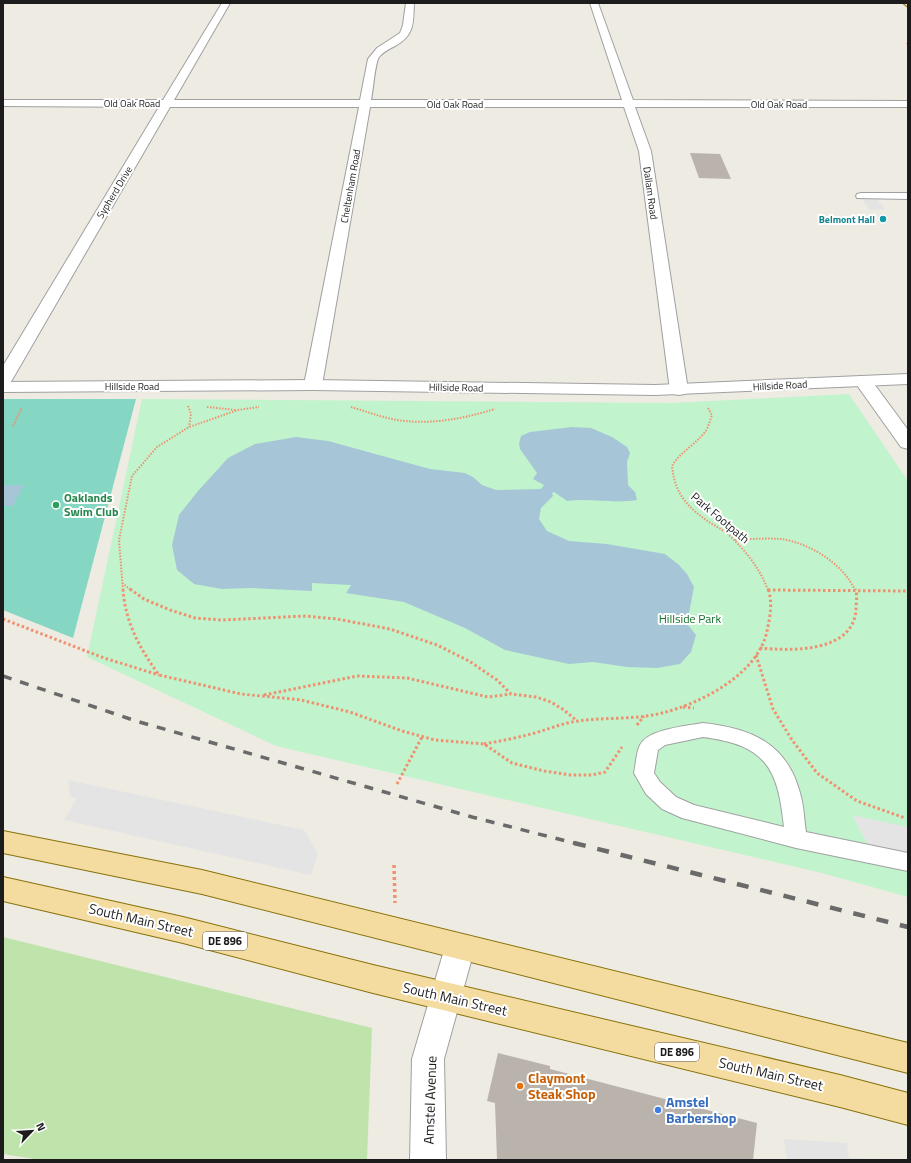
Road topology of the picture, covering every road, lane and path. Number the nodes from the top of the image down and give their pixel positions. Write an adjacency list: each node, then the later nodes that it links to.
1 (226, 3): 5 (street, Sypherd Drive)
2 (410, 3): 6 (street, Cheltenham Road)
3 (594, 3): 7 (street, Dallam Road)
4 (3, 103): 5 (street, Old Oak Road)
5 (166, 103): 6 (street, Old Oak Road); 12 (street, Sypherd Drive)
6 (365, 104): 7 (street, Old Oak Road); 14 (street, Cheltenham Road)
7 (629, 104): 8 (street, Old Oak Road); 16 (street, Dallam Road)
8 (908, 104)
9 (861, 196): 10 (lane)
10 (908, 196)
11 (908, 379): 13 (street, Hillside Road)
12 (3, 380)
13 (863, 381): 16 (street, Hillside Road); 25 (street)
14 (313, 386): 15 (street, Hillside Road); 16 (street, Hillside Road)
15 (3, 387)
16 (679, 390)
17 (25, 402): 23 (path)
18 (706, 402): 26 (path, Park Footpath)
19 (185, 404): 24 (path)
20 (344, 406): 22 (path)
21 (261, 407): 24 (path)
22 (498, 408)
23 (13, 426)
24 (189, 427): 27 (path)
25 (908, 444)
26 (734, 540): 28 (path, Park Footpath); 29 (path)
27 (122, 582): 34 (path); 35 (path)
28 (768, 590): 29 (path); 32 (path, Park Footpath)
29 (856, 591): 30 (path); 32 (path)
30 (908, 591)
31 (3, 619): 34 (path)
32 (760, 648): 33 (path, Park Footpath)
33 (756, 654): 37 (path, Park Footpath); 44 (path)
34 (159, 675): 36 (path)
35 (511, 694): 36 (path); 38 (path)
36 (262, 696): 40 (path)
37 (644, 716): 38 (path, Park Footpath); 39 (path)
38 (577, 721): 42 (path, Park Footpath)
39 (633, 730)
40 (422, 737): 42 (path); 43 (path)
41 (625, 743): 42 (path)
42 (484, 744)
43 (397, 784)
44 (905, 818)
45 (796, 839): 45 (lane); 47 (lane)
46 (3, 842): 51 (main road)
47 (908, 862)
48 (394, 866): 50 (path)
49 (3, 889): 52 (main road, South Main Street / DE 896)
50 (396, 906)
51 (460, 947): 52 (street, Amstel Avenue); 53 (main road)
52 (446, 997): 54 (main road, South Main Street / DE 896); 55 (street, Amstel Avenue)
53 (908, 1058)
54 (908, 1109)
55 (428, 1160)

